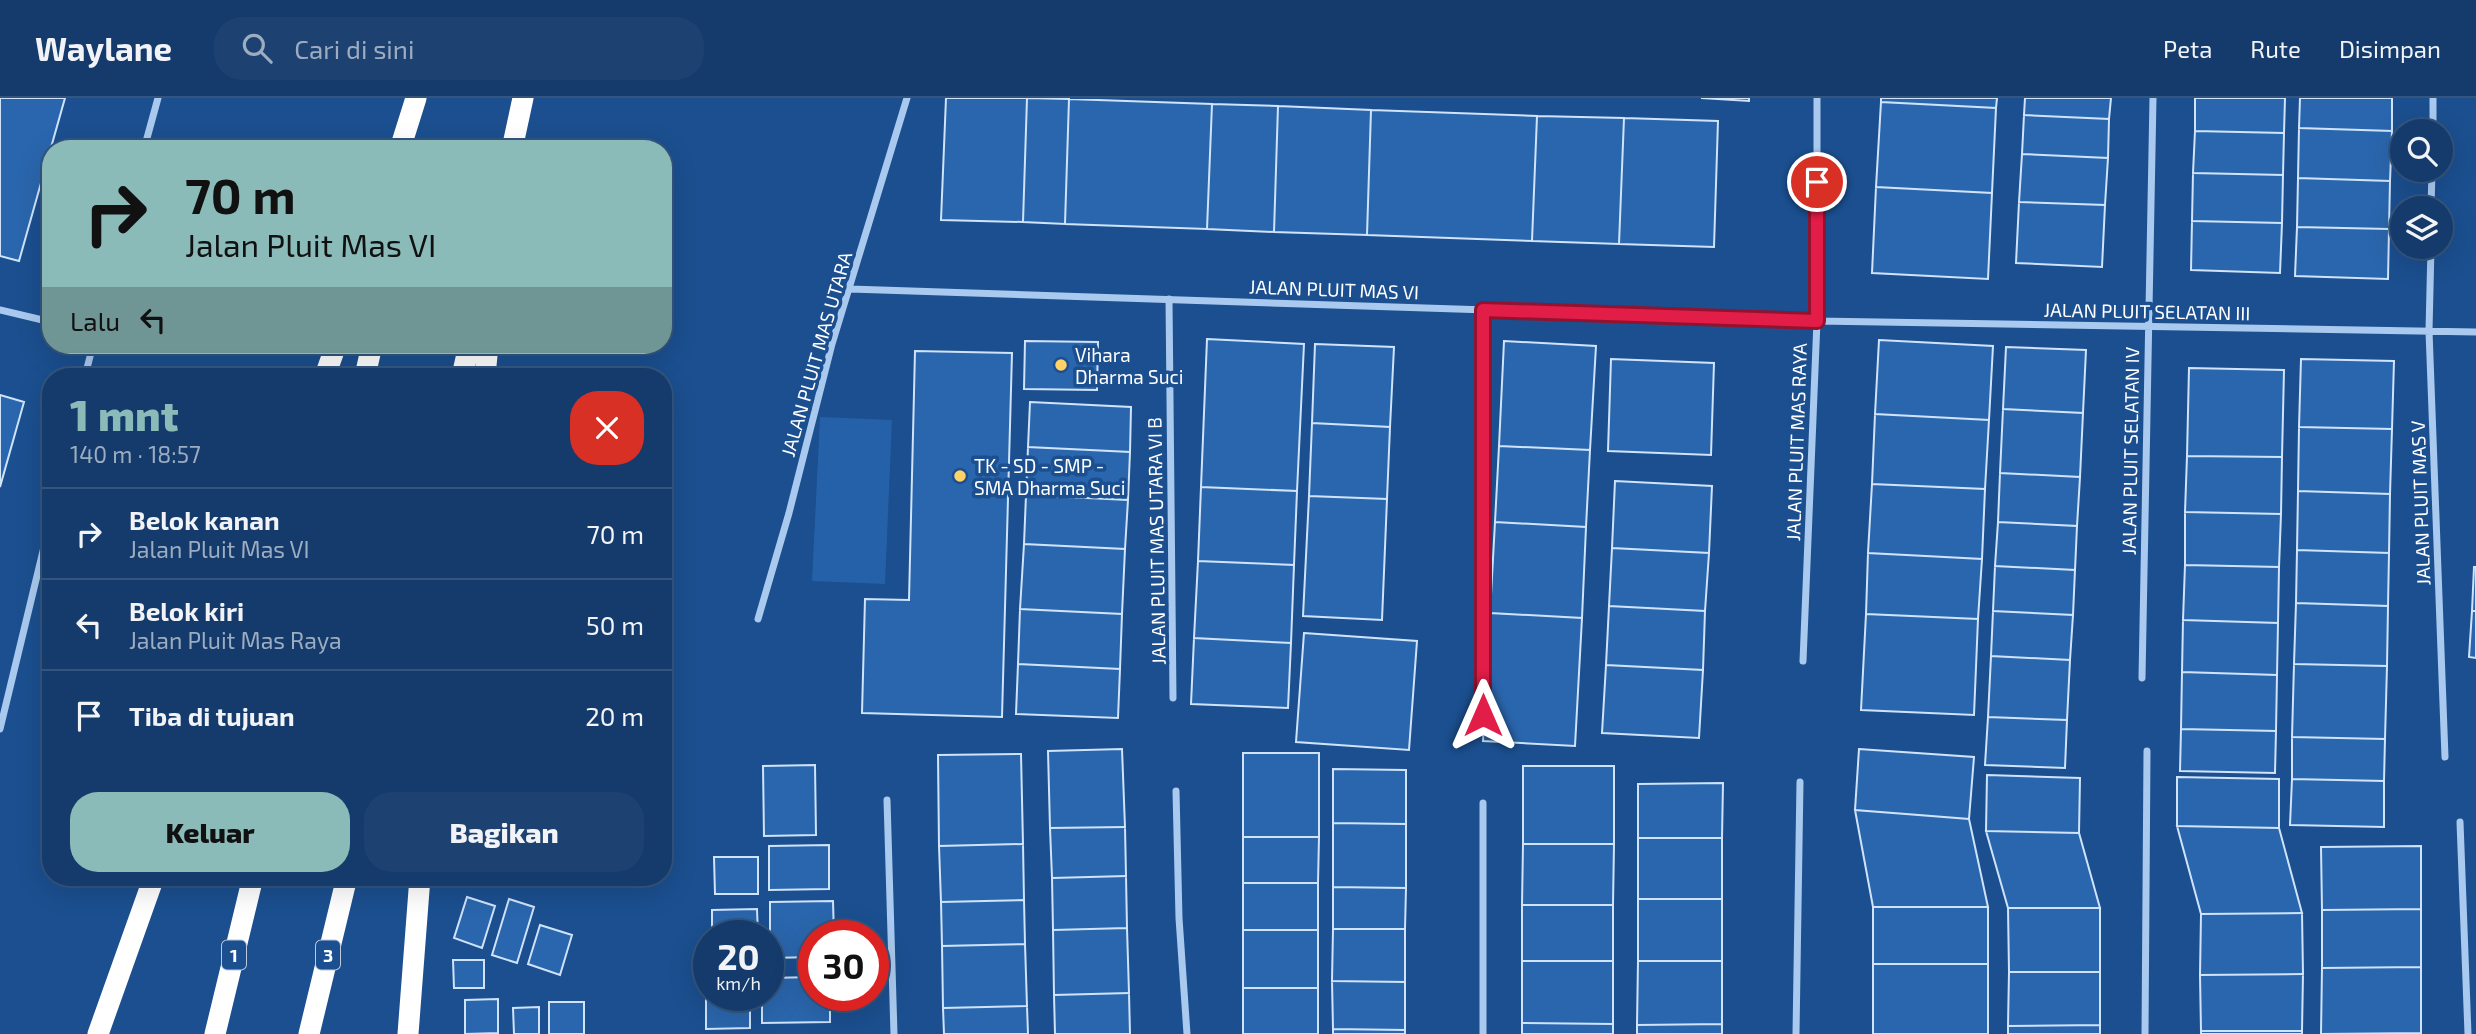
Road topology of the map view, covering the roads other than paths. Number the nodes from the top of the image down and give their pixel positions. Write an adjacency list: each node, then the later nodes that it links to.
1 (158, 98): 10 (street)
2 (416, 98): 11 (highway)
3 (424, 98): 12 (highway)
4 (523, 98): 13 (highway)
5 (907, 98): 15 (street, JALAN PLUIT MAS UTARA)
6 (1816, 98): 20 (street, JALAN PLUIT MAS RAYA)
7 (2153, 98): 21 (street, JALAN PLUIT SELATAN IV)
8 (2433, 98): 9 (street)
9 (2433, 119)
10 (146, 140)
11 (403, 140)
12 (416, 140)
13 (514, 140)
14 (2431, 259): 22 (street, JALAN PLUIT MAS V)
15 (850, 289): 16 (street, JALAN PLUIT MAS VI); 25 (street, JALAN PLUIT MAS UTARA)
16 (1169, 299): 18 (street, JALAN PLUIT MAS VI); 28 (street, JALAN PLUIT MAS UTARA VI B)
17 (0, 310): 19 (street)
18 (1483, 310): 20 (street, JALAN PLUIT MAS VI); 29 (street)
19 (42, 320)
20 (1817, 321): 21 (street, JALAN PLUIT SELATAN III); 26 (street, JALAN PLUIT MAS RAYA)
21 (2148, 327): 22 (street, JALAN PLUIT SELATAN III); 27 (street, JALAN PLUIT SELATAN IV)
22 (2429, 331): 23 (street, JALAN PLUIT SELATAN III); 32 (street, JALAN PLUIT MAS V)
23 (2476, 332)
24 (42, 555): 30 (street)
25 (758, 619)
26 (1803, 661)
27 (2142, 678)
28 (1173, 698)
29 (1483, 715)
30 (0, 729)
31 (2147, 751): 50 (street)
32 (2445, 757)
33 (1800, 782): 49 (street)
34 (1176, 791): 47 (street)
35 (887, 800): 46 (street)
36 (1483, 803): 48 (street)
37 (2460, 822): 51 (street)
38 (151, 886): 42 (highway)
39 (251, 886): 43 (highway, 1)
40 (345, 886): 44 (highway, 3)
41 (419, 886): 45 (highway)
42 (98, 1034)
43 (215, 1034)
44 (309, 1034)
45 (408, 1034)
46 (894, 1034)
47 (1186, 1034)
48 (1483, 1034)
49 (1796, 1034)
50 (2146, 1034)
51 (2468, 1034)

